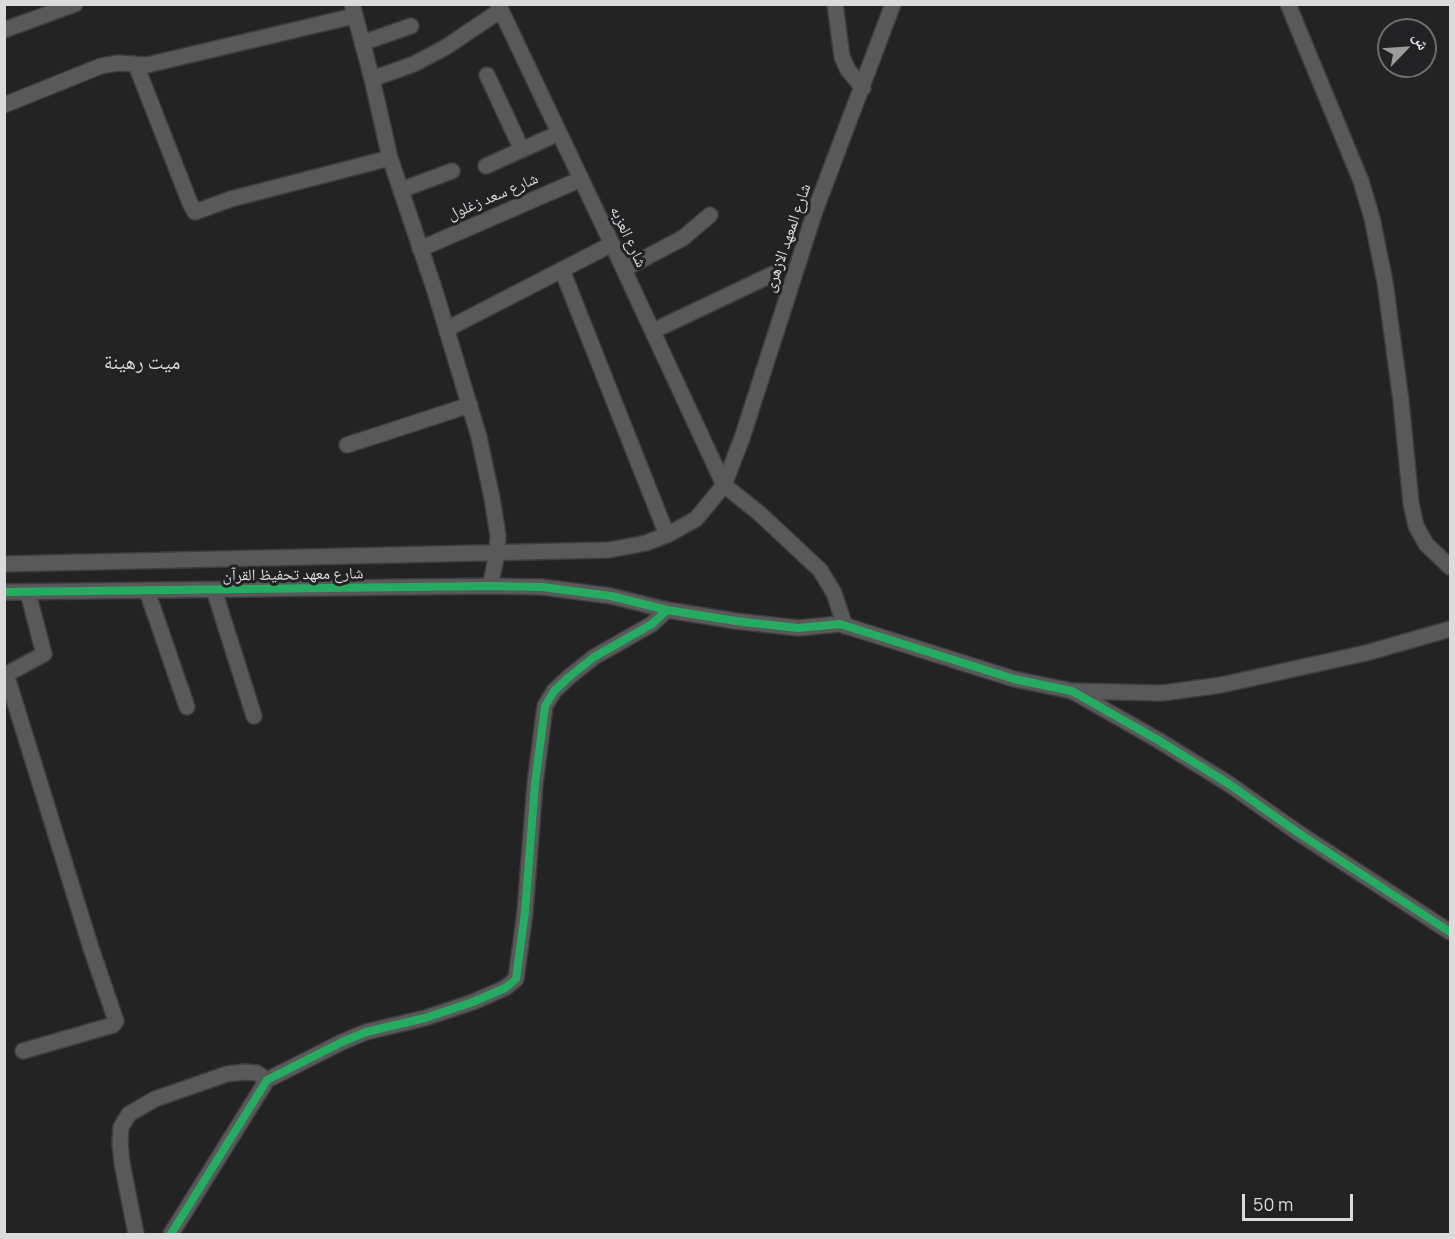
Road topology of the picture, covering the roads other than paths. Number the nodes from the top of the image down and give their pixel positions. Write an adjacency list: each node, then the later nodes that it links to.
1 (75, 4): 8 (street)
2 (836, 4): 13 (street)
3 (893, 4): 13 (street, شارع المعهد الازهرى)
4 (1288, 4): 36 (street)
5 (499, 7): 12 (street); 15 (street, شارع العزبه)
6 (353, 10): 9 (street); 10 (street)
7 (411, 26): 9 (street)
8 (4, 30)
9 (362, 43): 12 (street)
10 (136, 65): 14 (street); 17 (street)
11 (487, 75): 16 (street)
12 (372, 79): 17 (street)
13 (863, 88): 32 (street, شارع المعهد الازهرى)
14 (4, 105)
15 (559, 133): 16 (street); 20 (street, شارع العزبه)
16 (522, 150): 18 (street)
17 (390, 158): 21 (street)
18 (486, 166)
19 (452, 171): 21 (street)
20 (581, 179): 23 (street, شارع العزبه); 24 (street, شارع سعد زغلول)
21 (400, 190): 24 (street)
22 (710, 215): 25 (street)
23 (612, 244): 25 (street, شارع العزبه); 26 (street)
24 (420, 249): 28 (street)
25 (624, 268): 29 (street, شارع العزبه)
26 (562, 270): 28 (street); 33 (street)
27 (773, 274): 29 (street)
28 (447, 329): 30 (street)
29 (653, 332): 32 (street, شارع العزبه)
30 (471, 405): 31 (street); 34 (street)
31 (346, 445)
32 (724, 485): 33 (street, شارع المعهد الازهرى); 43 (street)
33 (667, 535): 34 (street, شارع المعهد الازهرى)
34 (497, 554): 35 (street, شارع المعهد الازهرى); 37 (street)
35 (4, 564)
36 (1450, 567)
37 (490, 586): 38 (street, شارع معهد تحفيظ القرآن); 42 (street, شارع معهد تحفيظ القرآن)
38 (214, 590): 39 (street, شارع معهد تحفيظ القرآن); 48 (street)
39 (147, 591): 41 (street, شارع معهد تحفيظ القرآن); 47 (street)
40 (4, 592): 41 (street, شارع معهد تحفيظ القرآن)
41 (28, 593): 45 (street)
42 (667, 610): 43 (street, شارع معهد تحفيظ القرآن); 51 (street)
43 (845, 626): 46 (street, شارع معهد تحفيظ القرآن)
44 (1450, 629): 46 (street)
45 (6, 681): 50 (street)
46 (1072, 691): 49 (street)
47 (187, 707)
48 (254, 716)
49 (1450, 932)
50 (23, 1051)
51 (267, 1080): 52 (street); 53 (street)
52 (136, 1234)
53 (171, 1234)

